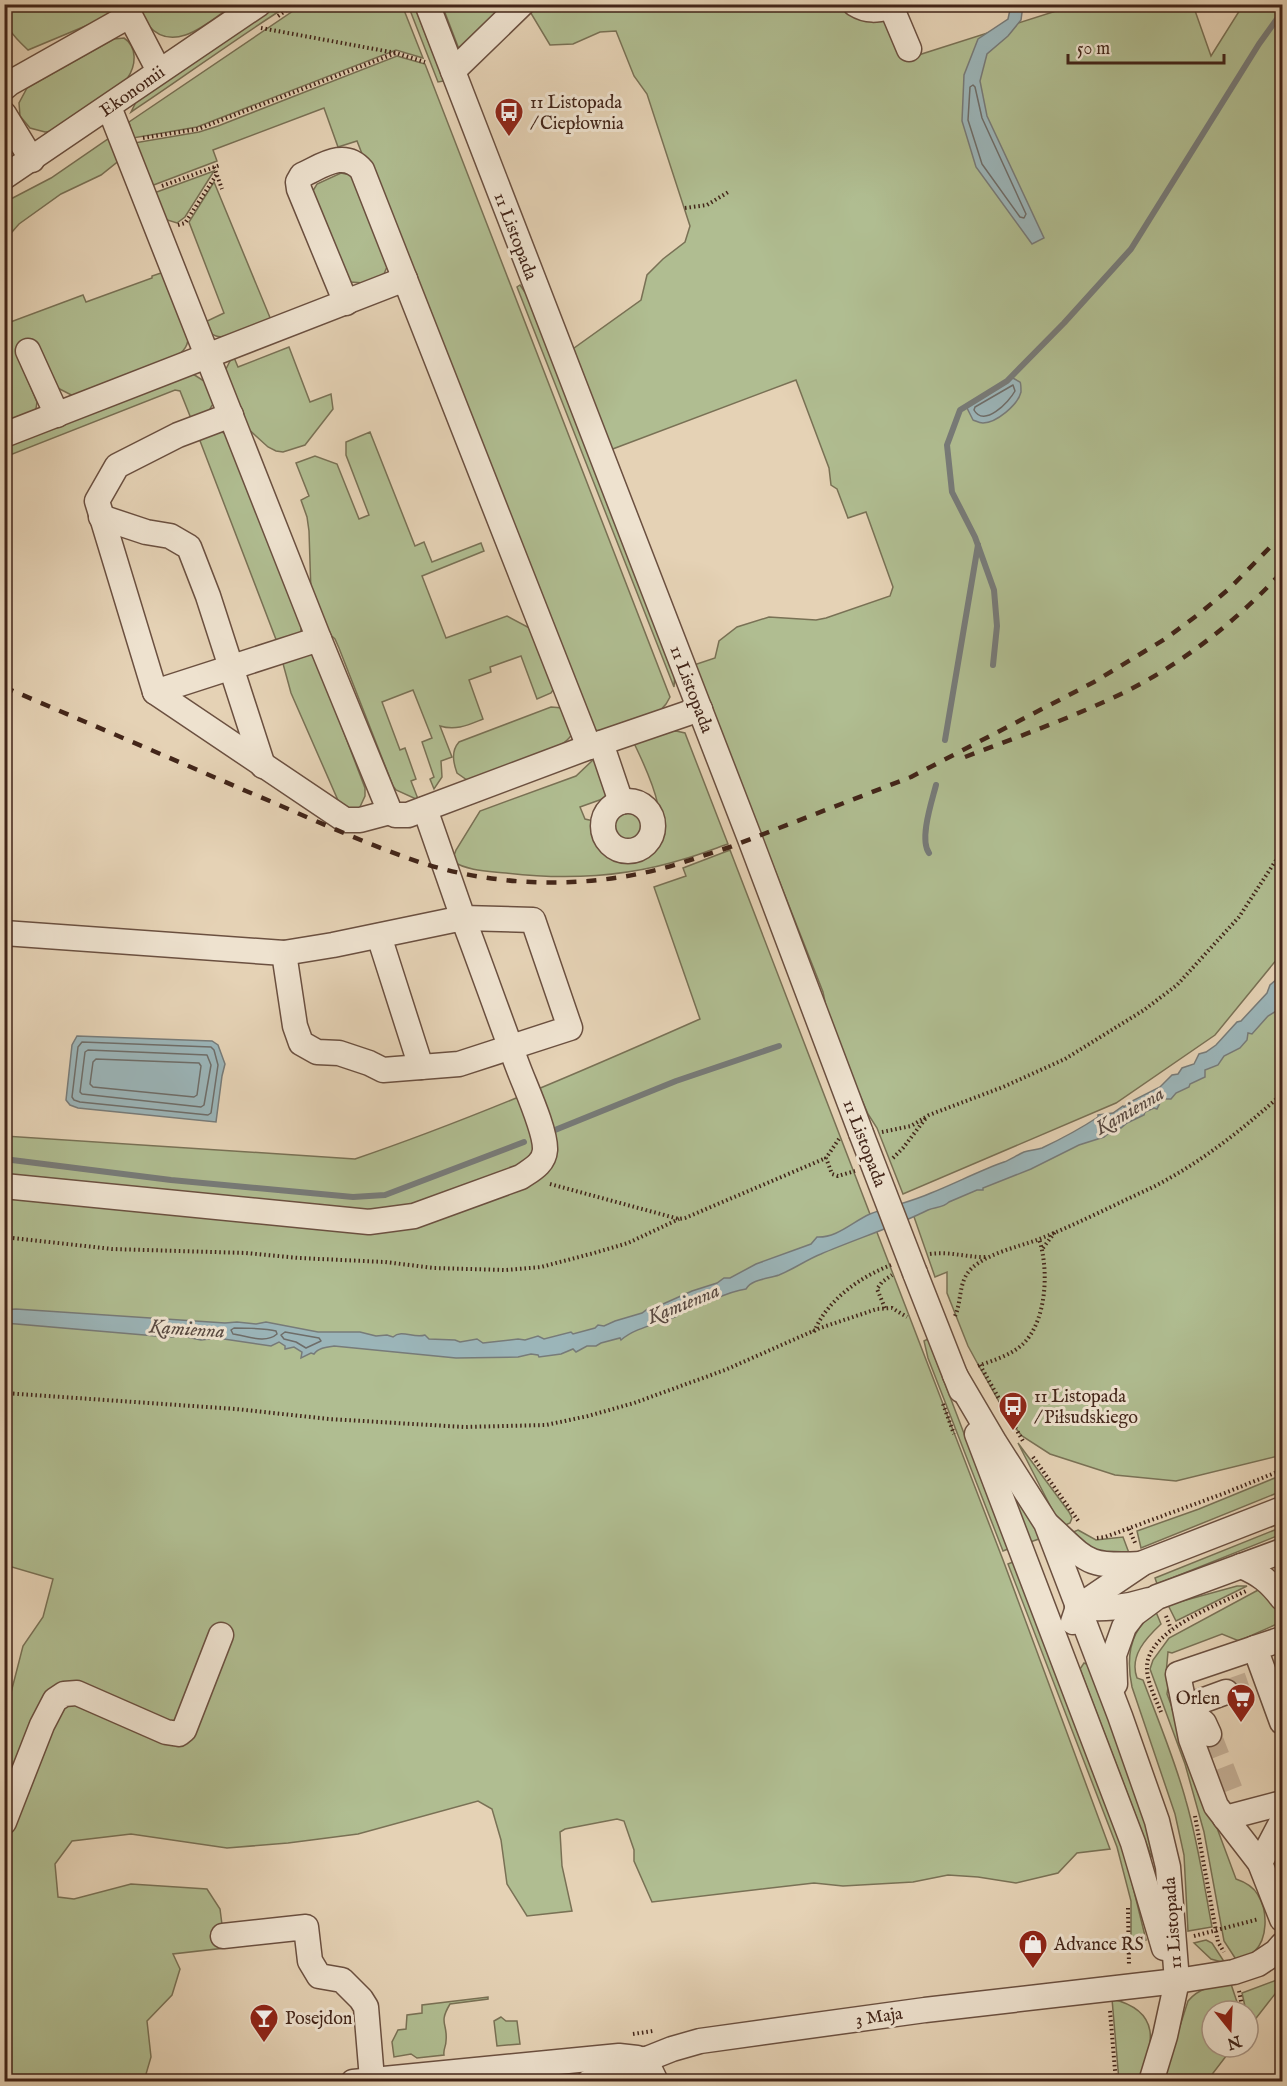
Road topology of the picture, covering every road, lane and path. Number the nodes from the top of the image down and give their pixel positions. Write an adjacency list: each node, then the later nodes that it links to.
1 (427, 4): 10 (street, 11 Listopada)
2 (522, 4): 10 (street)
3 (855, 4): 4 (street)
4 (891, 6): 7 (street)
5 (126, 10): 11 (street); 12 (street)
6 (260, 16): 8 (path); 11 (street, Ekonomii)
7 (909, 50)
8 (396, 53): 9 (path); 15 (path)
9 (426, 62)
10 (453, 71): 37 (street, 11 Listopada)
11 (159, 72): 13 (street, Ekonomii)
12 (4, 88)
13 (109, 107): 15 (street); 16 (street, Ekonomii)
14 (4, 114): 16 (street)
15 (123, 142): 23 (street)
16 (32, 160): 20 (street, Ekonomii)
17 (220, 165): 18 (path)
18 (214, 167): 19 (path); 23 (path)
19 (217, 174): 21 (path); 25 (path)
20 (4, 177)
21 (222, 189)
22 (730, 191): 24 (path)
23 (144, 193): 25 (street)
24 (685, 208)
25 (159, 232): 29 (street)
26 (405, 279): 27 (street); 27 (street); 38 (street)
27 (346, 303): 29 (street)
28 (28, 351): 30 (street)
29 (208, 356): 30 (street); 31 (street)
30 (57, 415): 32 (street)
31 (231, 415): 33 (street); 34 (street)
32 (4, 435)
33 (101, 517): 35 (street); 36 (street)
34 (319, 639): 35 (street); 42 (street)
35 (231, 668): 36 (street); 39 (street)
36 (154, 692): 39 (street)
37 (700, 709): 38 (street); 51 (street, 11 Listopada)
38 (595, 745): 40 (street); 41 (street)
39 (263, 766): 42 (street)
40 (621, 802)
41 (425, 809): 42 (street); 44 (street)
42 (390, 812)
43 (1282, 851): 51 (path)
44 (464, 918): 46 (street); 48 (street); 48 (street)
45 (4, 933): 47 (street)
46 (380, 936): 47 (street); 49 (street)
47 (284, 953): 49 (street)
48 (511, 1048): 49 (street); 55 (street)
49 (421, 1067)
50 (1282, 1094): 58 (path)
51 (861, 1133): 65 (street, 11 Listopada, bridge)
52 (837, 1141): 53 (path)
53 (826, 1158): 54 (path); 57 (path)
54 (832, 1174)
55 (521, 1177): 56 (street); 57 (path)
56 (4, 1186)
57 (679, 1218): 59 (path)
58 (1056, 1231): 60 (path); 61 (path)
59 (4, 1237)
60 (1039, 1239): 61 (path); 65 (path)
61 (1042, 1248): 66 (path)
62 (877, 1289): 63 (path)
63 (885, 1308): 64 (path); 69 (path)
64 (909, 1310)
65 (936, 1330): 68 (street, 11 Listopada)
66 (991, 1361)
67 (980, 1365): 72 (path)
68 (955, 1375): 77 (street, 11 Listopada); 82 (street, 11 Listopada)
69 (4, 1394)
70 (942, 1401): 71 (path)
71 (957, 1440)
72 (1028, 1449)
73 (1031, 1454): 76 (path)
74 (1282, 1470): 78 (path)
75 (1282, 1509): 81 (street)
76 (1080, 1523)
77 (1046, 1524): 81 (street); 86 (street, 11 Listopada)
78 (1129, 1529): 79 (path); 81 (path)
79 (1091, 1536)
80 (1282, 1551): 83 (street)
81 (1140, 1554): 86 (street)
82 (1025, 1560): 86 (street); 90 (street, 11 Listopada)
83 (1241, 1566): 84 (street); 85 (street)
84 (1276, 1590): 87 (path)
85 (1157, 1597): 86 (street); 94 (street)
86 (1078, 1607): 90 (street); 94 (street, 11 Listopada)
87 (1171, 1629)
88 (221, 1635): 100 (street)
89 (1282, 1639): 91 (street)
90 (1067, 1668): 110 (street, 11 Listopada)
91 (1257, 1676): 93 (street); 95 (street)
92 (1223, 1684): 93 (street)
93 (1183, 1698): 96 (street); 98 (street)
94 (1120, 1716): 110 (street, 11 Listopada)
95 (1282, 1722)
96 (1209, 1734)
97 (1282, 1803): 98 (street)
98 (1233, 1811): 101 (street)
99 (1282, 1821): 101 (street)
100 (4, 1822)
101 (1260, 1863): 102 (street)
102 (1281, 1916): 103 (path)
103 (1216, 1931): 105 (path); 109 (path)
104 (223, 1936): 116 (street)
105 (1190, 1937)
106 (1282, 1945): 110 (street, 3 Maja)
107 (1145, 1947): 108 (path)
108 (1128, 1951)
109 (1227, 1956)
110 (1177, 1981): 114 (street, 3 Maja); 120 (street)
111 (1239, 1992): 112 (path)
112 (1241, 1999)
113 (1109, 2004): 119 (path)
114 (645, 2059): 115 (street); 117 (street, 3 Maja); 118 (street)
115 (429, 2078): 116 (street)
116 (363, 2080)
117 (589, 2082)
118 (656, 2082)
119 (1116, 2082)
120 (1151, 2082)

